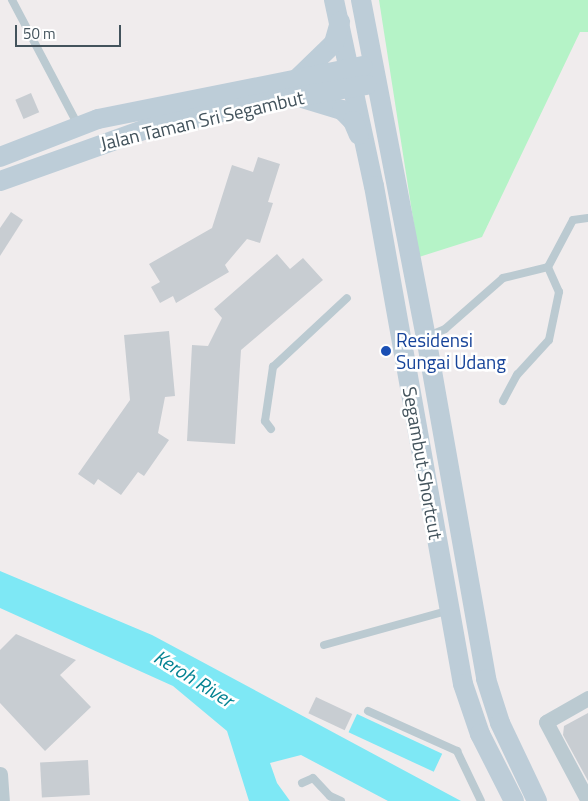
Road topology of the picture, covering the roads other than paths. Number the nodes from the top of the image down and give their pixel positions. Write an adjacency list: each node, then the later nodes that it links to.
1 (12, 0): 8 (lane)
2 (334, 0): 4 (main road, Segambut Shortcut)
3 (361, 0): 5 (main road, Segambut Shortcut)
4 (340, 22): 6 (main road, Segambut Shortcut); 7 (main road)
5 (376, 73): 6 (main road, Jalan Taman Sri Segambut); 15 (main road, Segambut Shortcut)
6 (352, 78): 7 (main road, Jalan Taman Sri Segambut); 9 (main road, Segambut Shortcut)
7 (297, 88): 8 (main road, Jalan Taman Sri Segambut); 9 (main road); 11 (main road, Jalan Taman Sri Segambut)
8 (78, 125): 10 (main road, Jalan Taman Sri Segambut)
9 (367, 153): 18 (main road, Segambut Shortcut)
10 (0, 157)
11 (0, 181)
12 (588, 218): 13 (lane)
13 (548, 267): 15 (lane); 16 (lane)
14 (347, 298): 17 (lane)
15 (426, 337): 28 (main road, Segambut Shortcut)
16 (502, 401)
17 (271, 430)
18 (450, 610): 19 (lane); 27 (main road, Segambut Shortcut)
19 (324, 645)
20 (588, 698): 29 (street)
21 (368, 711): 26 (lane)
22 (0, 774): 24 (street)
23 (302, 783): 25 (lane)
24 (2, 801)
25 (341, 801)
26 (481, 801)
27 (514, 801)
28 (537, 801)
29 (588, 801)

